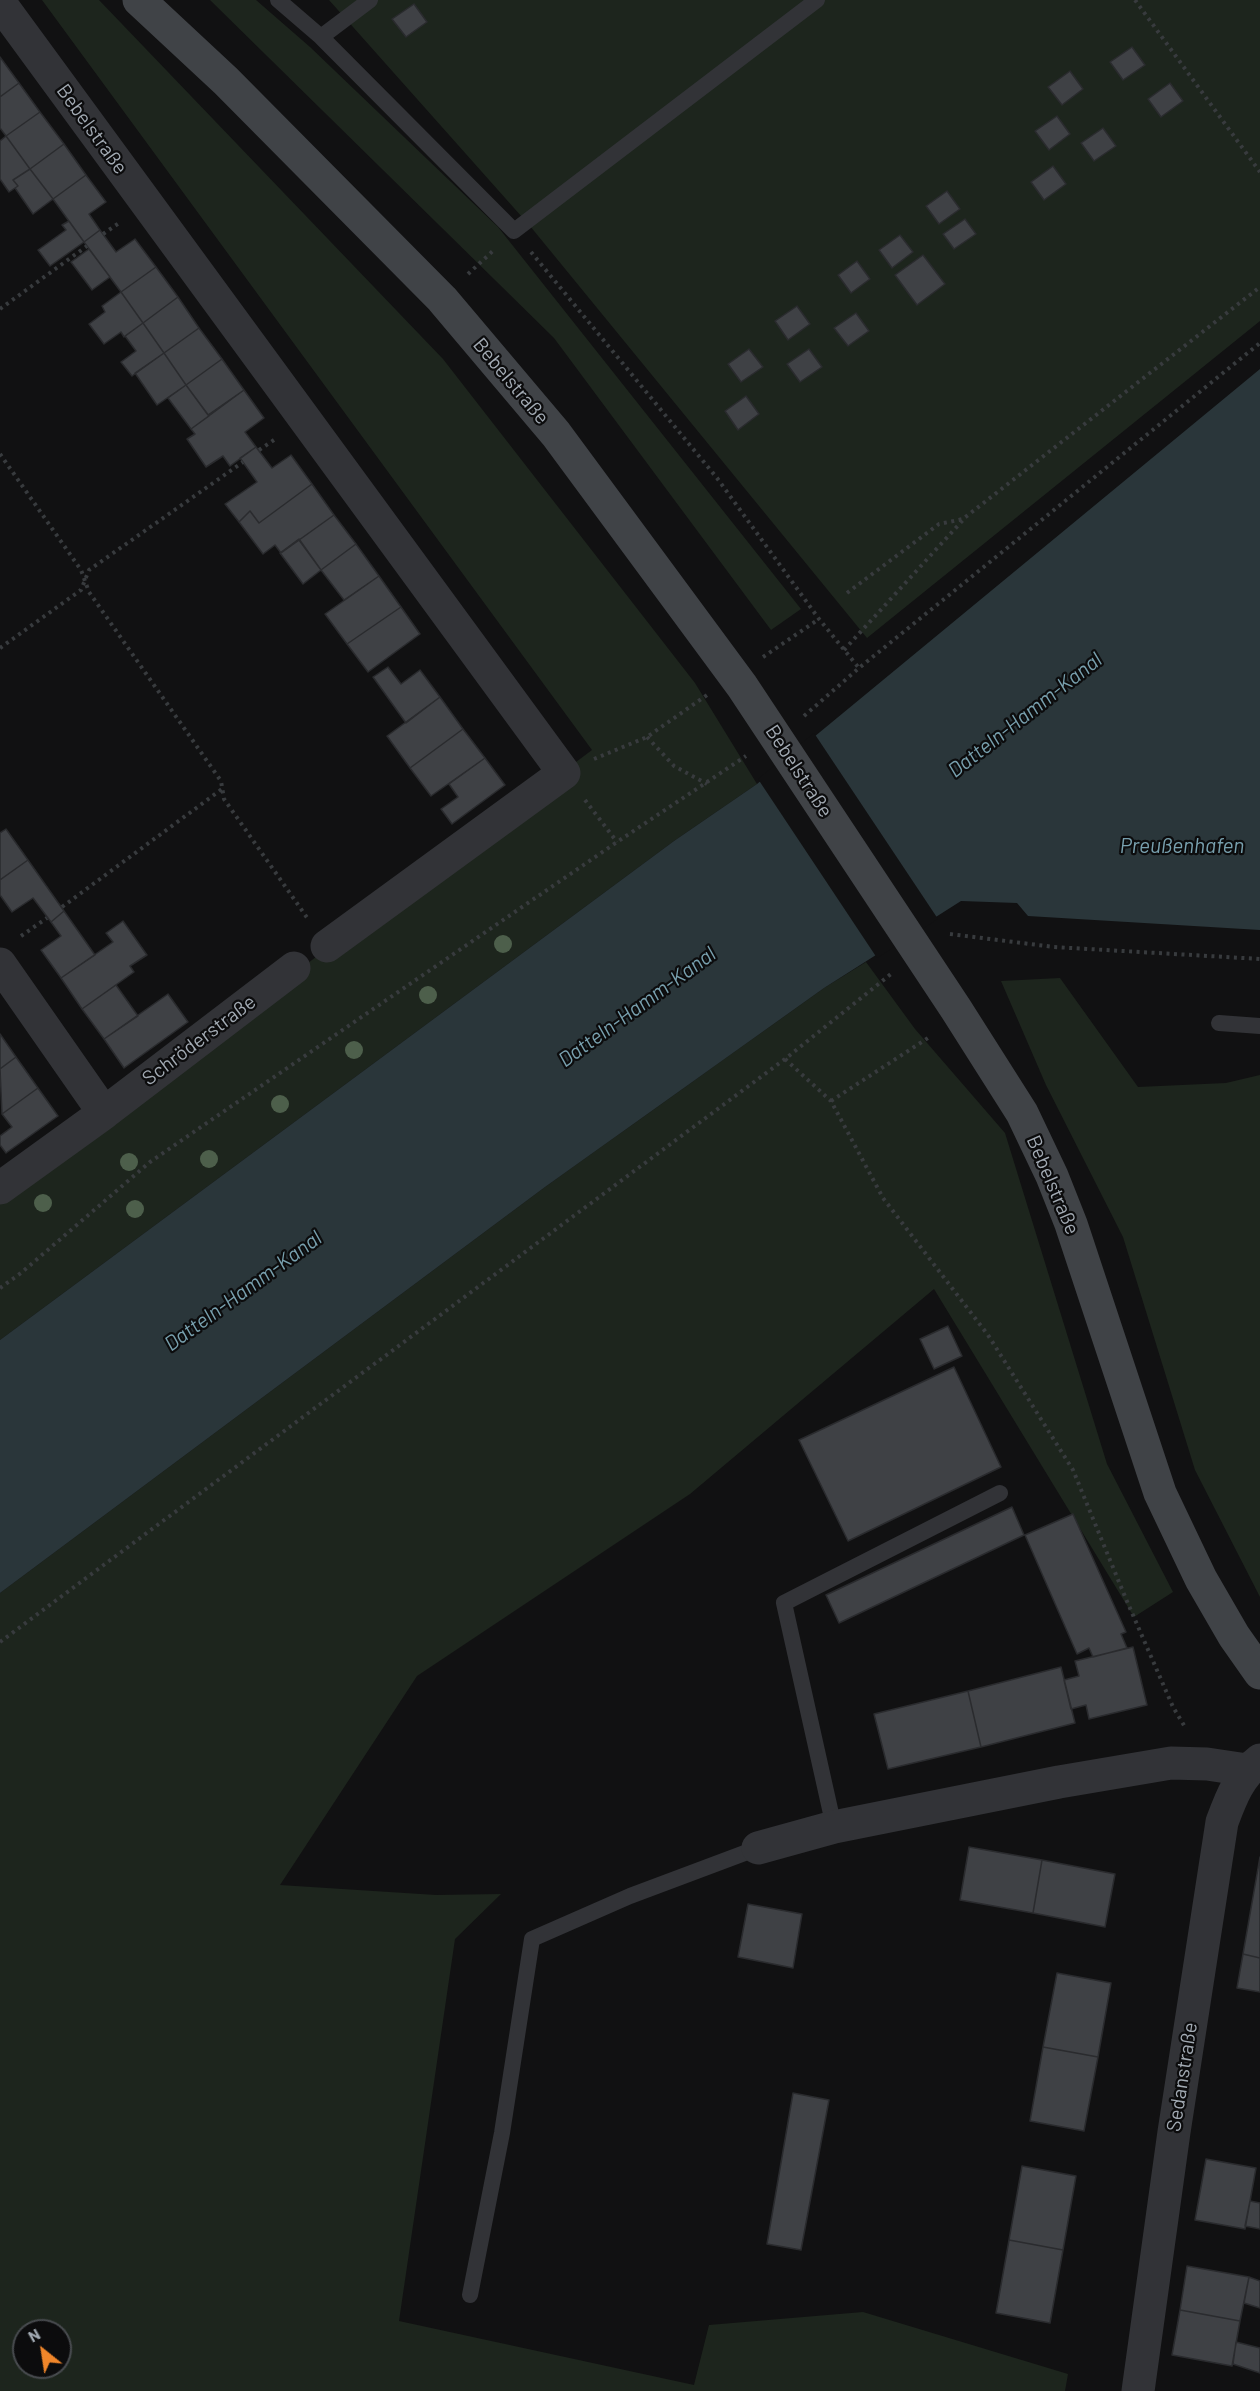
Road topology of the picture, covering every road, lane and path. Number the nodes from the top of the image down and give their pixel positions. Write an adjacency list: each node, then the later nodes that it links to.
1 (139, 0): 12 (main road, Bebelstraße)
2 (278, 0): 7 (lane)
3 (370, 0): 7 (lane)
4 (817, 0): 9 (lane)
5 (1135, 0): 8 (path)
6 (0, 3): 33 (street, Bebelstraße)
7 (321, 37): 9 (lane)
8 (1260, 172)
9 (514, 231): 12 (path); 20 (path)
10 (87, 246): 13 (path)
11 (1260, 286): 17 (path)
12 (442, 298): 24 (main road, Bebelstraße)
13 (0, 309)
14 (1260, 343): 23 (path)
15 (0, 454): 18 (path)
16 (243, 462): 18 (path)
17 (963, 519): 19 (path); 22 (path)
18 (85, 581): 21 (path); 28 (path)
19 (846, 593)
20 (819, 619): 22 (path); 24 (path)
21 (0, 648)
22 (844, 650): 23 (path)
23 (859, 668): 25 (path)
24 (739, 681): 27 (path); 38 (main road, Bebelstraße)
25 (806, 714)
26 (736, 764): 27 (path)
27 (707, 784): 45 (path)
28 (222, 789): 29 (path); 33 (path)
29 (62, 907)
30 (47, 918): 32 (path)
31 (942, 933): 34 (path)
32 (19, 937)
33 (327, 945)
34 (1260, 959)
35 (0, 964): 43 (street)
36 (294, 968): 43 (street, Schröderstraße)
37 (896, 970): 41 (path)
38 (958, 1013): 42 (path); 48 (main road, Bebelstraße)
39 (1219, 1023): 40 (lane)
40 (1260, 1026)
41 (785, 1059): 42 (path); 47 (path)
42 (831, 1101): 49 (path)
43 (104, 1113): 44 (street, Schröderstraße)
44 (0, 1188)
45 (0, 1288)
46 (1000, 1494): 51 (lane)
47 (0, 1642)
48 (1260, 1673)
49 (1207, 1764): 50 (street, Sedanstraße); 51 (street, Sedanstraße)
50 (1253, 1765): 54 (street, Sedanstraße)
51 (834, 1827): 52 (street, Sedanstraße)
52 (758, 1848): 53 (lane)
53 (470, 2295)
54 (1138, 2391)

